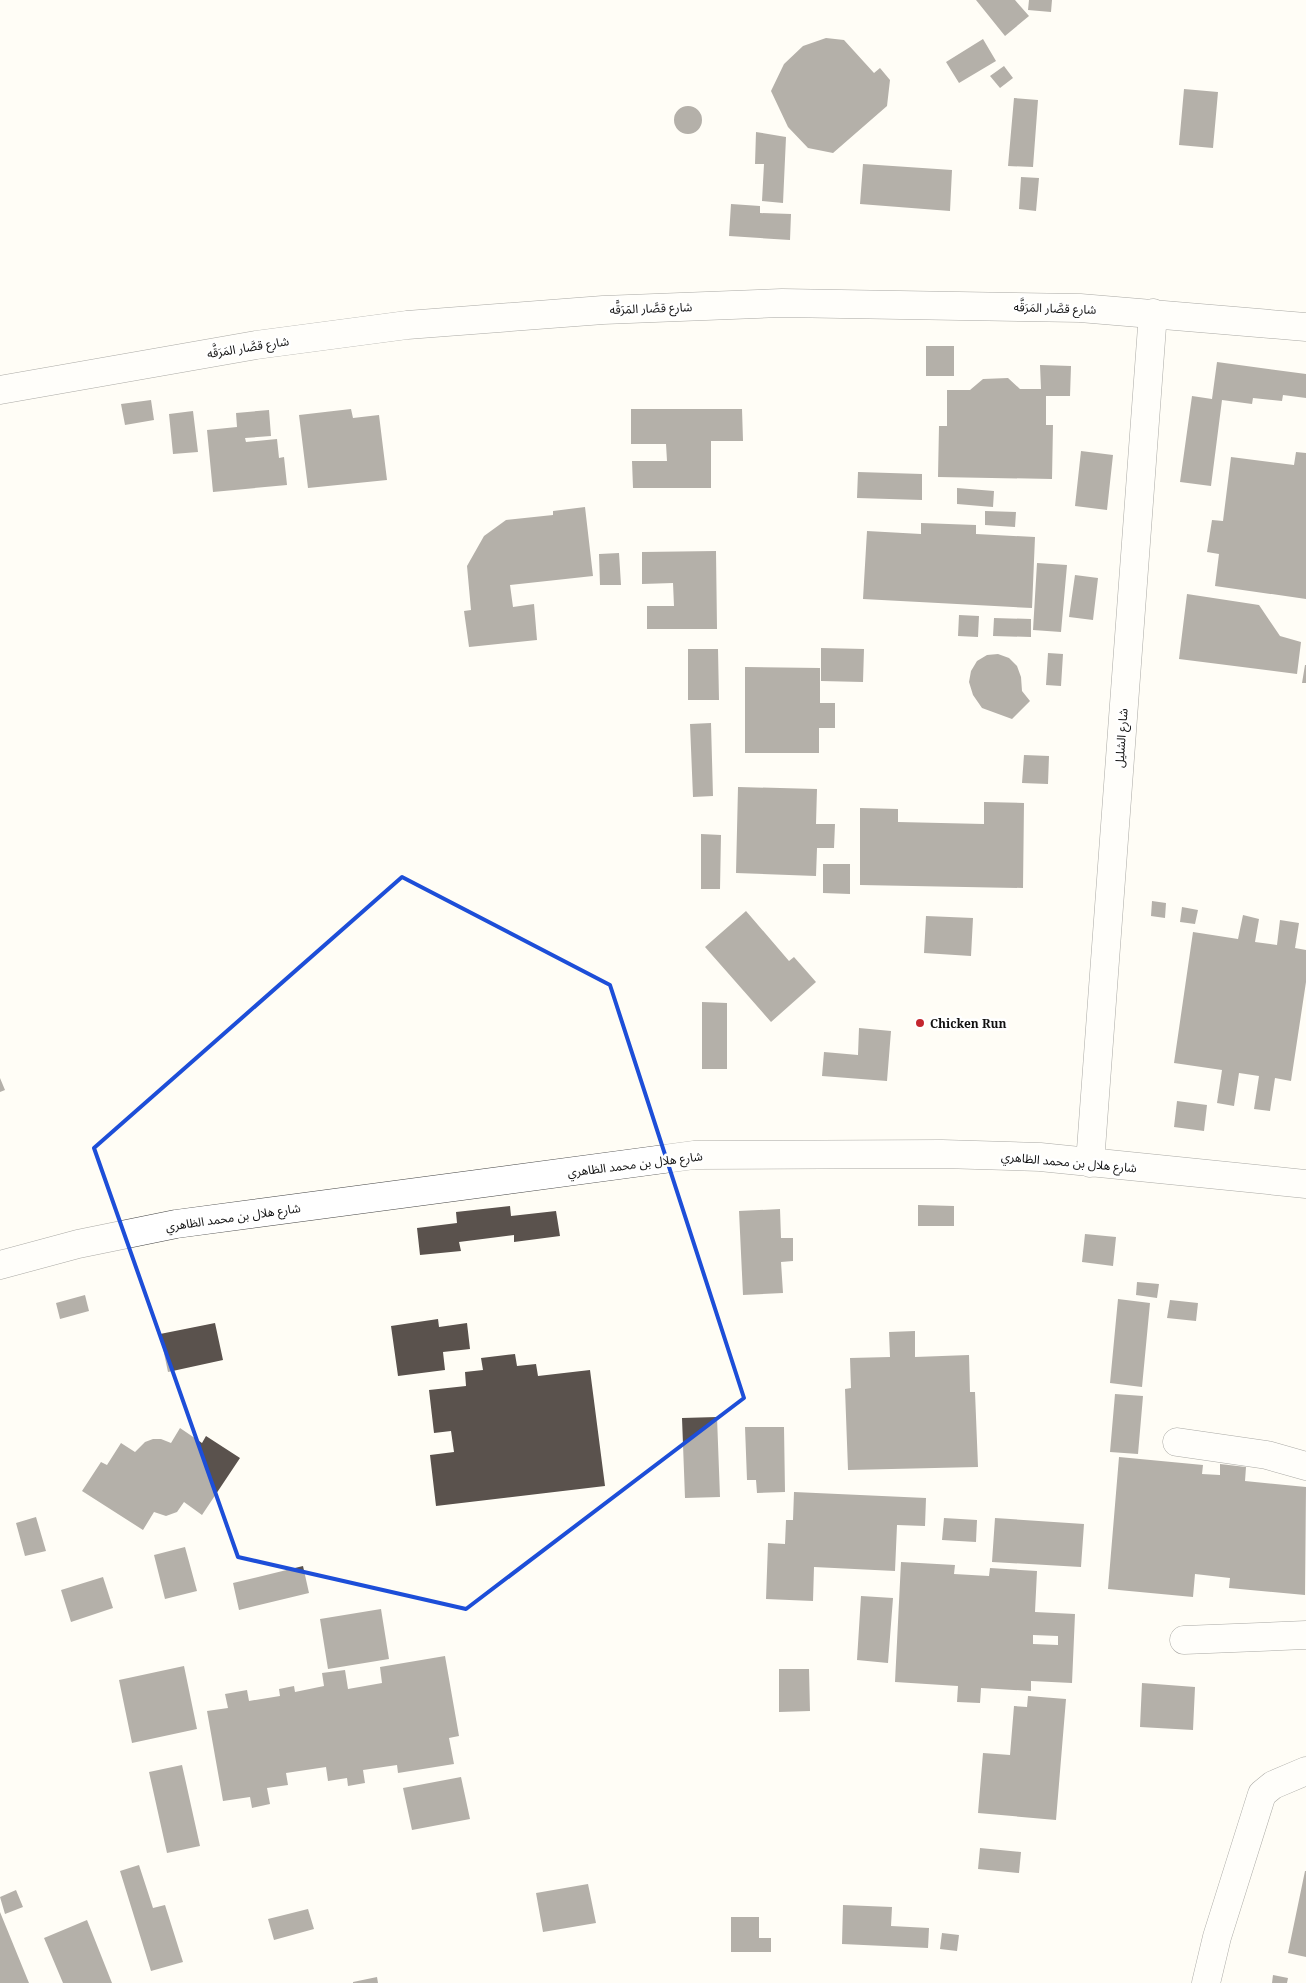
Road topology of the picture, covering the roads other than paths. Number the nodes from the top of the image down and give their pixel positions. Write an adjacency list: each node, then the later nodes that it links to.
1 (1153, 314): 2 (street, شارع قصَّار المَرَقَّه); 3 (street, شارع قصَّار المَرَقَّه); 4 (street, شارع الشليل)
2 (1306, 327)
3 (0, 390)
4 (1090, 1163): 5 (street, شارع هلال بن محمد الظاهري); 6 (street, شارع هلال بن محمد الظاهري)
5 (1306, 1184)
6 (0, 1265)
7 (1177, 1442): 8 (street)
8 (1306, 1466)
9 (1306, 1635): 10 (street)
10 (1184, 1640)
11 (1306, 1771): 12 (street)
12 (1206, 1983)

